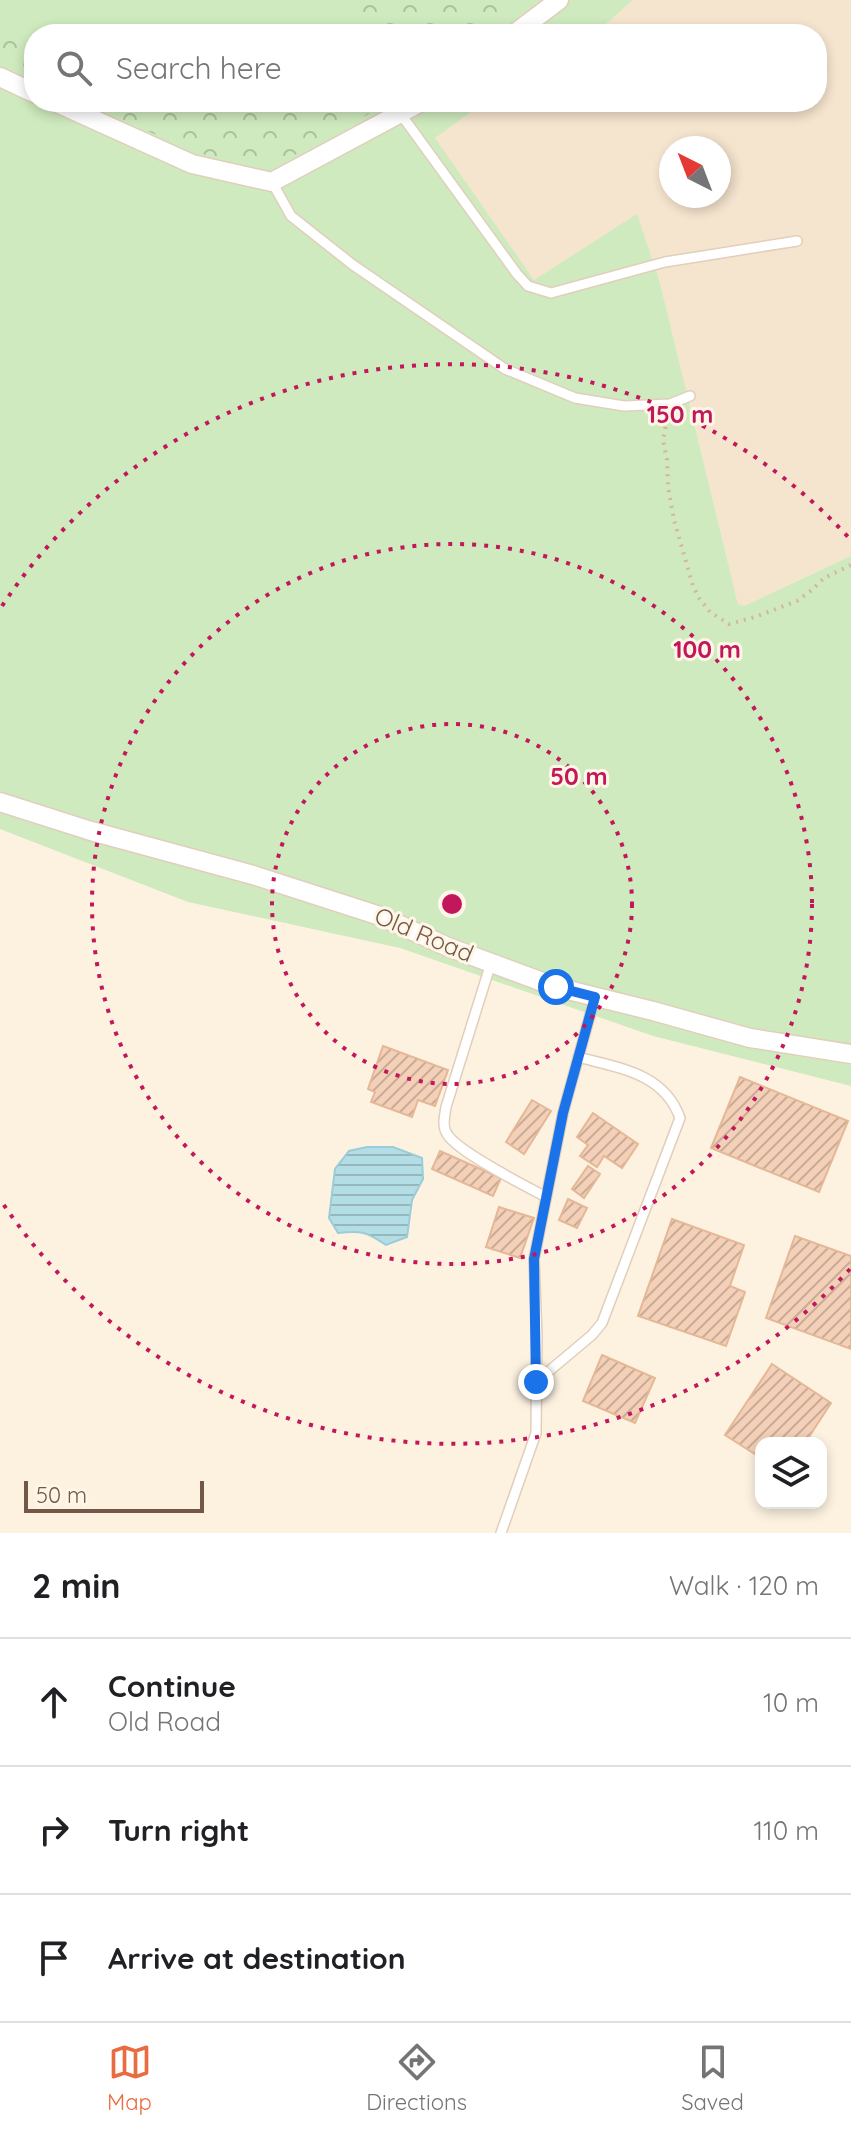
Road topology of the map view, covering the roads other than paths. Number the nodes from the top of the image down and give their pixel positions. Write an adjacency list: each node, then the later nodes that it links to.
1 (559, 0): 2 (street)
2 (527, 24)
3 (0, 77): 4 (street)
4 (24, 88)
5 (77, 112): 7 (street)
6 (400, 113): 7 (street); 8 (lane)
7 (272, 182): 9 (lane)
8 (797, 241)
9 (690, 396)
10 (0, 802): 11 (street, Old Road)
11 (491, 963): 12 (street, Old Road); 15 (lane)
12 (595, 997): 13 (street, Old Road); 14 (lane)
13 (851, 1054)
14 (578, 1057): 15 (lane); 16 (lane)
15 (546, 1197): 16 (lane)
16 (536, 1382): 17 (lane)
17 (501, 1533)

